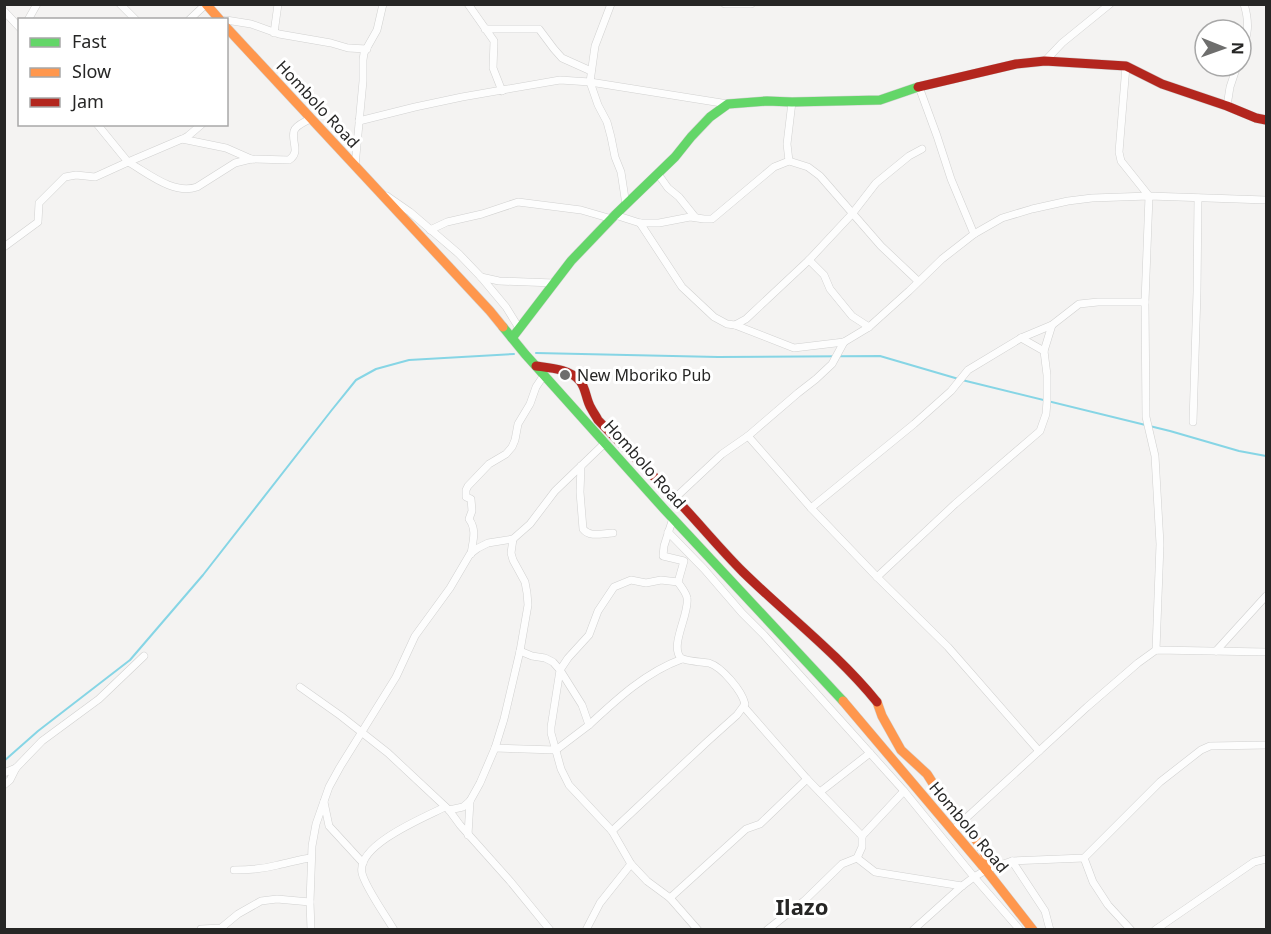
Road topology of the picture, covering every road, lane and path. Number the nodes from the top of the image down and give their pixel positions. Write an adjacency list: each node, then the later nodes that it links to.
1 (38, 4): 13 (street)
2 (120, 4): 14 (street)
3 (206, 4): 15 (street); 16 (street)
4 (278, 4): 20 (street)
5 (382, 4): 21 (street)
6 (468, 4): 19 (street)
7 (611, 4): 24 (street)
8 (725, 4): 9 (street)
9 (752, 4)
10 (1110, 4): 22 (street)
11 (4, 11): 12 (street)
12 (8, 18)
13 (29, 18)
14 (134, 18)
15 (191, 18)
16 (222, 18)
17 (228, 20): 20 (street)
18 (228, 29): 32 (street, Hombolo Road)
19 (485, 29): 24 (street); 28 (street)
20 (274, 33): 21 (street)
21 (367, 49): 34 (street)
22 (1045, 61): 23 (street); 27 (street)
23 (1126, 66): 31 (street); 45 (street)
24 (591, 71): 26 (street)
25 (1233, 78): 31 (street)
26 (590, 82): 28 (street); 30 (street); 48 (street)
27 (919, 87): 29 (street); 54 (street)
28 (502, 91): 34 (street)
29 (792, 102): 30 (street); 40 (street)
30 (728, 104): 43 (street)
31 (1227, 106): 33 (street)
32 (310, 118): 39 (street); 42 (street, Hombolo Road)
33 (1266, 120)
34 (359, 121): 42 (street)
35 (99, 126): 41 (street)
36 (200, 126): 37 (street)
37 (182, 139): 39 (street); 41 (street)
38 (922, 149): 49 (street)
39 (251, 159): 41 (street)
40 (789, 161): 49 (street); 51 (street)
41 (128, 162): 55 (street)
42 (356, 166): 44 (street, Hombolo Road)
43 (658, 174): 48 (street); 51 (street)
44 (382, 193): 53 (street); 65 (street, Hombolo Road)
45 (1149, 196): 46 (street); 54 (street); 60 (street)
46 (1198, 198): 47 (street); 71 (street)
47 (1266, 200)
48 (626, 205): 50 (street)
49 (852, 214): 56 (street); 58 (street)
50 (613, 217): 52 (street); 53 (street); 59 (street)
51 (695, 217): 52 (street)
52 (640, 223): 61 (street)
53 (430, 230): 57 (street)
54 (974, 234): 58 (street)
55 (4, 247)
56 (809, 260): 61 (street); 63 (street)
57 (481, 277): 59 (street); 64 (street)
58 (918, 281): 63 (street)
59 (554, 283): 64 (street)
60 (1145, 302): 62 (street); 85 (street)
61 (735, 325): 67 (street)
62 (1052, 325): 66 (street); 68 (street)
63 (869, 327): 67 (street)
64 (519, 328): 65 (street)
65 (512, 338): 69 (street, Hombolo Road)
66 (1021, 338): 68 (street); 76 (street)
67 (844, 342): 72 (street)
68 (1044, 351): 82 (street)
69 (536, 366): 70 (street, Hombolo Road); 75 (street)
70 (544, 375): 73 (street, Hombolo Road); 81 (street)
71 (1193, 422)
72 (748, 436): 75 (street); 76 (street)
73 (606, 442): 74 (street); 77 (street, Hombolo Road)
74 (581, 466): 79 (street); 80 (street)
75 (675, 498): 103 (street)
76 (811, 508): 82 (street)
77 (673, 518): 78 (street); 105 (street, Hombolo Road)
78 (668, 532): 83 (street); 100 (street)
79 (613, 533)
80 (513, 539): 81 (street); 86 (street)
81 (470, 554): 95 (street)
82 (877, 577): 99 (street)
83 (678, 582): 90 (street); 91 (street)
84 (1266, 596): 87 (street)
85 (1156, 650): 87 (street); 99 (street)
86 (519, 651): 91 (street); 97 (street)
87 (1216, 651): 88 (street)
88 (1266, 652)
89 (144, 656): 101 (street)
90 (682, 659): 93 (street); 94 (street)
91 (560, 670): 94 (street); 98 (street)
92 (300, 687): 95 (street)
93 (744, 707): 104 (street); 113 (street)
94 (589, 725): 98 (street)
95 (362, 733): 109 (street); 111 (street)
96 (1266, 745): 119 (street)
97 (495, 748): 98 (street); 110 (street)
98 (556, 750): 113 (street)
99 (1039, 751): 112 (street)
100 (870, 753): 107 (street); 108 (street)
101 (16, 768): 102 (street); 106 (street)
102 (4, 773)
103 (927, 774): 105 (street); 112 (street)
104 (807, 779): 108 (street); 128 (street)
105 (914, 784): 114 (street, Hombolo Road)
106 (4, 785)
107 (904, 791): 116 (street); 126 (street)
108 (820, 792): 116 (street)
109 (323, 801): 117 (street); 122 (street)
110 (470, 801): 111 (street); 115 (street)
111 (447, 809): 115 (street); 122 (street)
112 (962, 821): 114 (street); 125 (street)
113 (612, 831): 123 (street)
114 (952, 831): 125 (street, Hombolo Road)
115 (468, 835): 133 (street)
116 (862, 836): 118 (street)
117 (311, 858): 124 (street); 129 (street)
118 (857, 858): 127 (street); 136 (street)
119 (1084, 858): 121 (street); 141 (street)
120 (1266, 859): 142 (street)
121 (1011, 861): 125 (street); 140 (street)
122 (363, 863): 132 (street)
123 (631, 864): 128 (street); 134 (street)
124 (234, 870)
125 (986, 870): 126 (street); 139 (street, Hombolo Road)
126 (974, 877): 127 (street); 138 (street)
127 (962, 886): 137 (street)
128 (670, 898): 135 (street)
129 (310, 902): 130 (street); 131 (street)
130 (201, 929)
131 (311, 930)
132 (394, 930)
133 (550, 930)
134 (586, 930)
135 (698, 930)
136 (767, 930)
137 (913, 930)
138 (1020, 930)
139 (1033, 930)
140 (1050, 930)
141 (1131, 930)
142 (1155, 930)

